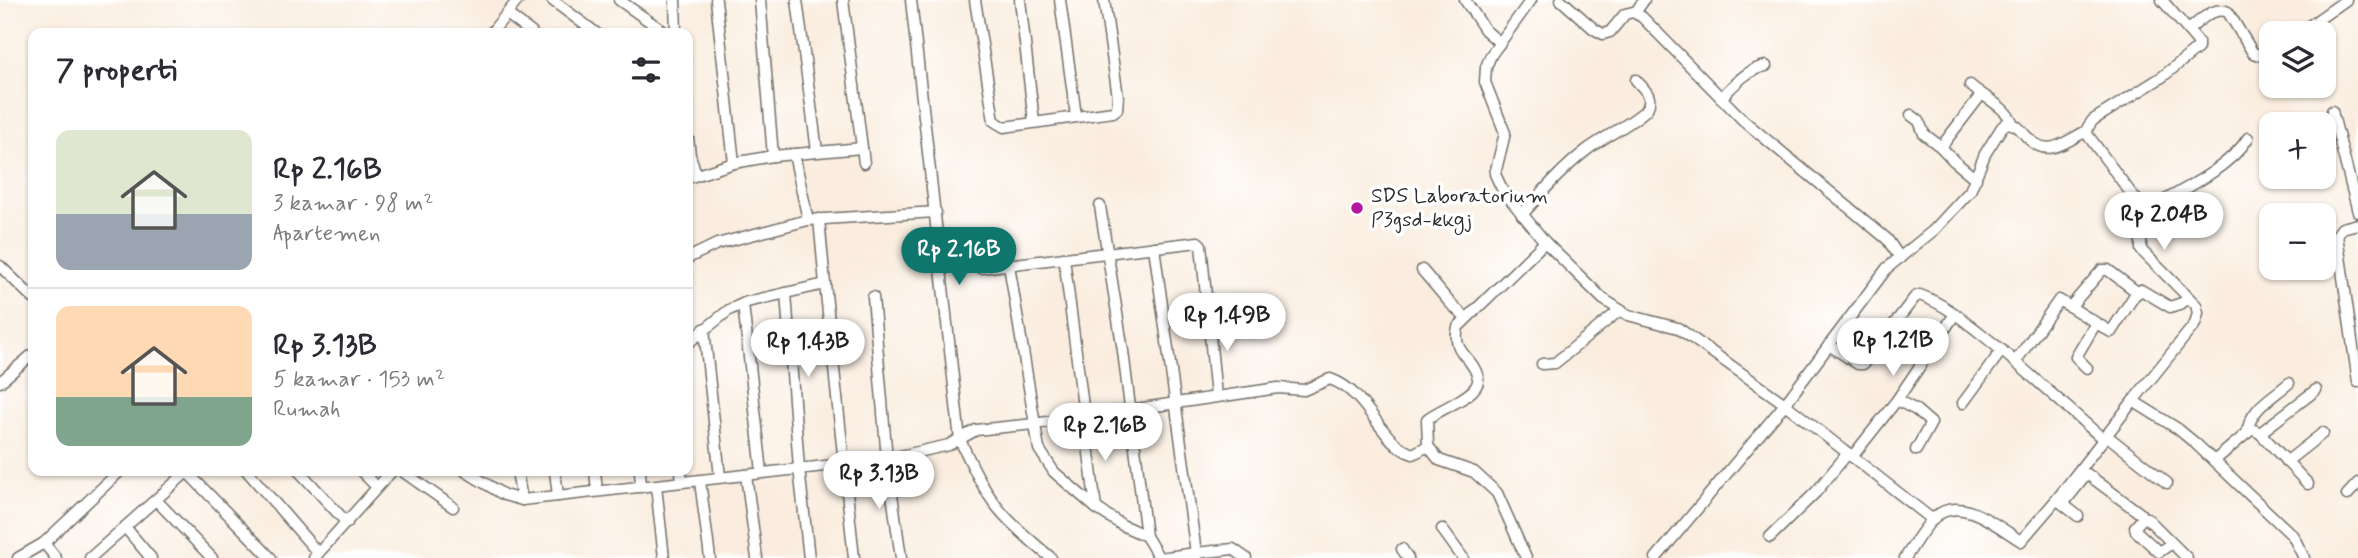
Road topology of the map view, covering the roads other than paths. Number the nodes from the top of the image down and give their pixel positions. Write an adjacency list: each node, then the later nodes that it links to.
1 (518, 0): 21 (street)
2 (552, 0): 25 (street)
3 (675, 0): 27 (street)
4 (716, 0): 48 (street)
5 (760, 0): 47 (street)
6 (797, 0): 45 (street)
7 (843, 0): 44 (street)
8 (911, 0): 54 (street)
9 (975, 0): 39 (street)
10 (1020, 0): 39 (street)
11 (1060, 0): 38 (street)
12 (1104, 0): 38 (street)
13 (1465, 0): 29 (street)
14 (1531, 0): 29 (street)
15 (1561, 0): 20 (street)
16 (1644, 0): 20 (street)
17 (2162, 0): 28 (street)
18 (2346, 0): 22 (street)
19 (622, 1): 26 (street)
20 (1635, 13): 35 (street)
21 (507, 15): 23 (street); 24 (street)
22 (2316, 21)
23 (495, 28)
24 (525, 28)
25 (589, 28)
26 (659, 28)
27 (676, 28)
28 (2188, 30): 30 (street); 41 (street)
29 (1500, 43): 56 (street)
30 (2259, 55)
31 (1766, 66): 35 (street)
32 (1636, 80): 56 (street)
33 (1970, 85): 34 (street)
34 (1981, 96): 40 (street); 43 (street)
35 (1721, 98): 64 (street)
36 (2332, 111): 55 (street)
37 (1911, 115): 43 (street)
38 (1076, 116): 39 (street)
39 (1034, 122)
40 (2012, 124): 41 (street); 51 (street)
41 (2087, 131): 53 (street)
42 (2248, 138): 53 (street)
43 (1941, 147): 51 (street)
44 (862, 148): 45 (street); 49 (street)
45 (817, 151): 46 (street)
46 (794, 154): 47 (street); 57 (street)
47 (773, 156): 48 (street)
48 (734, 163): 50 (street)
49 (864, 163)
50 (693, 176)
51 (1976, 179): 64 (street)
52 (1100, 206): 62 (street)
53 (2146, 211): 74 (street)
54 (936, 212): 57 (street); 106 (street)
55 (2358, 212)
56 (1522, 215): 59 (street)
57 (813, 219): 61 (street); 69 (street)
58 (2358, 224): 90 (street)
59 (1545, 242): 77 (street); 79 (street)
60 (1154, 247): 62 (street); 93 (street); 94 (street)
61 (693, 253)
62 (1108, 253): 63 (street); 99 (street)
63 (1065, 258): 65 (street); 100 (street)
64 (1900, 258): 83 (street)
65 (1009, 265): 67 (street); 101 (street)
66 (0, 266): 71 (street)
67 (981, 268)
68 (1422, 270): 79 (street)
69 (825, 284): 72 (street); 113 (street)
70 (2137, 292): 74 (street); 76 (street); 80 (street)
71 (28, 293)
72 (786, 293): 75 (street); 114 (street)
73 (873, 298): 110 (street)
74 (2188, 298): 96 (street)
75 (743, 304): 81 (street); 115 (street)
76 (2071, 306): 80 (street); 86 (street)
77 (1620, 310): 87 (street); 98 (street)
78 (1955, 314): 83 (street); 84 (street); 95 (street)
79 (1466, 318): 107 (street)
80 (2096, 323): 88 (street)
81 (704, 329): 82 (street); 131 (street)
82 (693, 339)
83 (1829, 345): 98 (street)
84 (2002, 351): 86 (street); 97 (street)
85 (28, 358): 89 (street)
86 (2016, 361): 105 (street)
87 (1542, 364)
88 (2087, 368)
89 (0, 382)
90 (2358, 382)
91 (2289, 383): 102 (street)
92 (2316, 390): 103 (street)
93 (1216, 396): 94 (street); 107 (street)
94 (1173, 398): 99 (street); 159 (street)
95 (1897, 400): 108 (street); 109 (street)
96 (2133, 401): 105 (street); 111 (street)
97 (1963, 403)
98 (1785, 404): 109 (street); 177 (street)
99 (1131, 409): 100 (street); 154 (street)
100 (1084, 416): 101 (street); 147 (street)
101 (1034, 424): 106 (street); 147 (street)
102 (2247, 433): 103 (street); 111 (street)
103 (2260, 433): 112 (street)
104 (2323, 433): 112 (street)
105 (2104, 437): 134 (street); 145 (street)
106 (960, 440): 110 (street); 172 (street)
107 (1428, 446): 176 (street)
108 (1916, 450)
109 (1850, 455): 150 (street); 155 (street)
110 (887, 459): 113 (street); 171 (street)
111 (2214, 461): 180 (street)
112 (2286, 462): 136 (street)
113 (845, 463): 114 (street); 170 (street)
114 (799, 468): 115 (street); 169 (street)
115 (762, 472): 116 (street)
116 (746, 475): 131 (street); 168 (street)
117 (115, 476): 156 (street)
118 (182, 476): 143 (street)
119 (192, 476): 165 (street)
120 (251, 476): 158 (street)
121 (304, 476): 151 (street)
122 (366, 476): 139 (street)
123 (387, 476): 139 (street)
124 (409, 476): 146 (street)
125 (473, 476): 144 (street)
126 (518, 476): 144 (street)
127 (556, 476): 142 (street)
128 (596, 476): 140 (street)
129 (640, 476): 138 (street)
130 (681, 476): 133 (street)
131 (720, 477): 132 (street)
132 (700, 481): 133 (street); 167 (street)
133 (682, 482): 137 (street)
134 (2167, 483)
135 (2358, 483): 141 (street)
136 (2308, 484)
137 (656, 485): 138 (street); 166 (street)
138 (641, 486): 140 (street)
139 (377, 487): 151 (street)
140 (597, 491): 142 (street)
141 (2347, 495)
142 (558, 496): 144 (street)
143 (156, 500): 152 (street); 164 (street)
144 (522, 500)
145 (2060, 501): 148 (street); 149 (street); 150 (street)
146 (453, 507)
147 (1096, 508): 154 (street)
148 (2141, 514)
149 (2078, 516)
150 (1933, 520): 178 (street)
151 (346, 523): 158 (street)
152 (125, 527): 162 (street); 163 (street)
153 (1442, 529): 175 (street)
154 (1146, 536): 173 (street)
155 (1770, 537)
156 (44, 543): 160 (street); 161 (street)
157 (2172, 543): 179 (street)
158 (316, 556)
159 (1196, 556): 173 (street); 174 (street)
160 (18, 558)
161 (56, 558)
162 (90, 558)
163 (151, 558)
164 (212, 558)
165 (271, 558)
166 (664, 558)
167 (710, 558)
168 (757, 558)
169 (809, 558)
170 (854, 558)
171 (901, 558)
172 (1051, 558)
173 (1159, 558)
174 (1246, 558)
175 (1463, 558)
176 (1526, 558)
177 (1656, 558)
178 (1905, 558)
179 (2187, 558)
180 (2304, 558)

